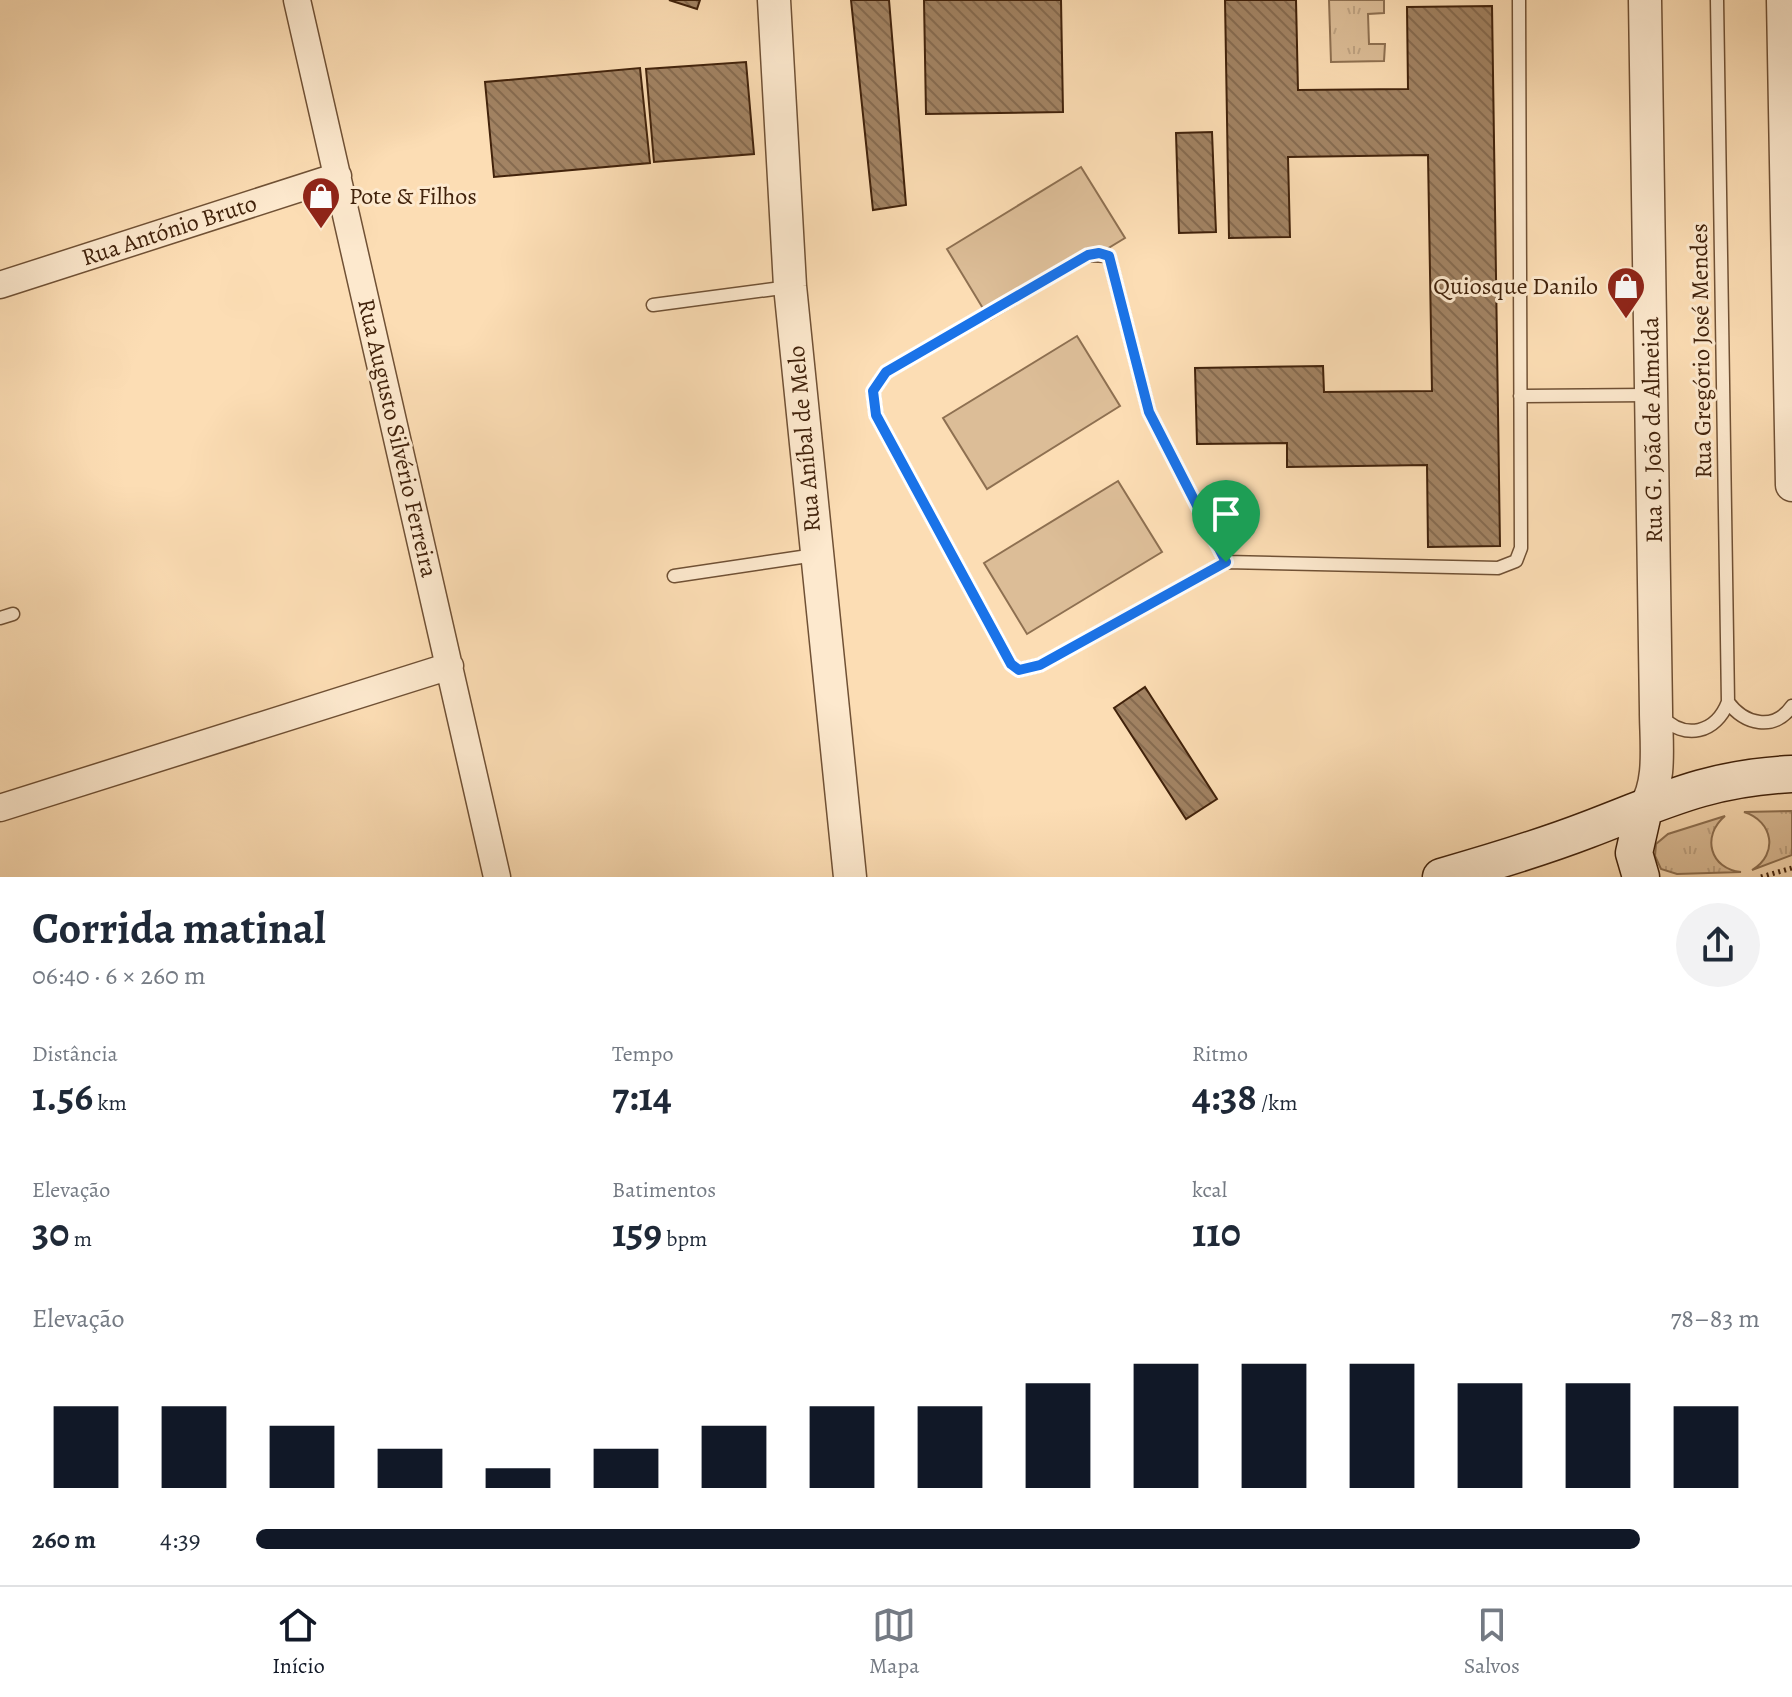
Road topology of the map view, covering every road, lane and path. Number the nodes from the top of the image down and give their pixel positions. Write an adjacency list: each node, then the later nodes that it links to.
1 (297, 0): 8 (street, Rua Augusto Silvério Ferreira)
2 (774, 0): 10 (street, Rua Aníbal de Melo)
3 (1519, 0): 13 (lane)
4 (1645, 0): 12 (street, Rua G. João de Almeida)
5 (1717, 0): 19 (lane, Rua Gregório José Mendes)
6 (1783, 0): 7 (street)
7 (1789, 129): 14 (street)
8 (338, 176): 9 (street, Rua António Bruto); 18 (street, Rua Augusto Silvério Ferreira)
9 (0, 285)
10 (790, 286): 11 (lane); 15 (street, Rua Aníbal de Melo)
11 (653, 305)
12 (1652, 395): 13 (lane); 21 (street, Rua G. João de Almeida)
13 (1520, 396): 16 (lane)
14 (1792, 485)
15 (815, 555): 17 (lane); 27 (street, Rua Aníbal de Melo)
16 (1226, 562): 16 (lane)
17 (674, 576)
18 (450, 666): 23 (street); 26 (street, Rua Augusto Silvério Ferreira)
19 (1728, 702): 20 (lane); 21 (lane)
20 (1792, 706)
21 (1656, 711): 24 (street, Rua G. João de Almeida)
22 (1792, 774): 24 (main road)
23 (0, 808)
24 (1644, 809): 28 (main road); 29 (main road)
25 (1792, 868): 30 (path)
26 (497, 877)
27 (850, 877)
28 (1441, 877)
29 (1641, 877)
30 (1761, 877)

